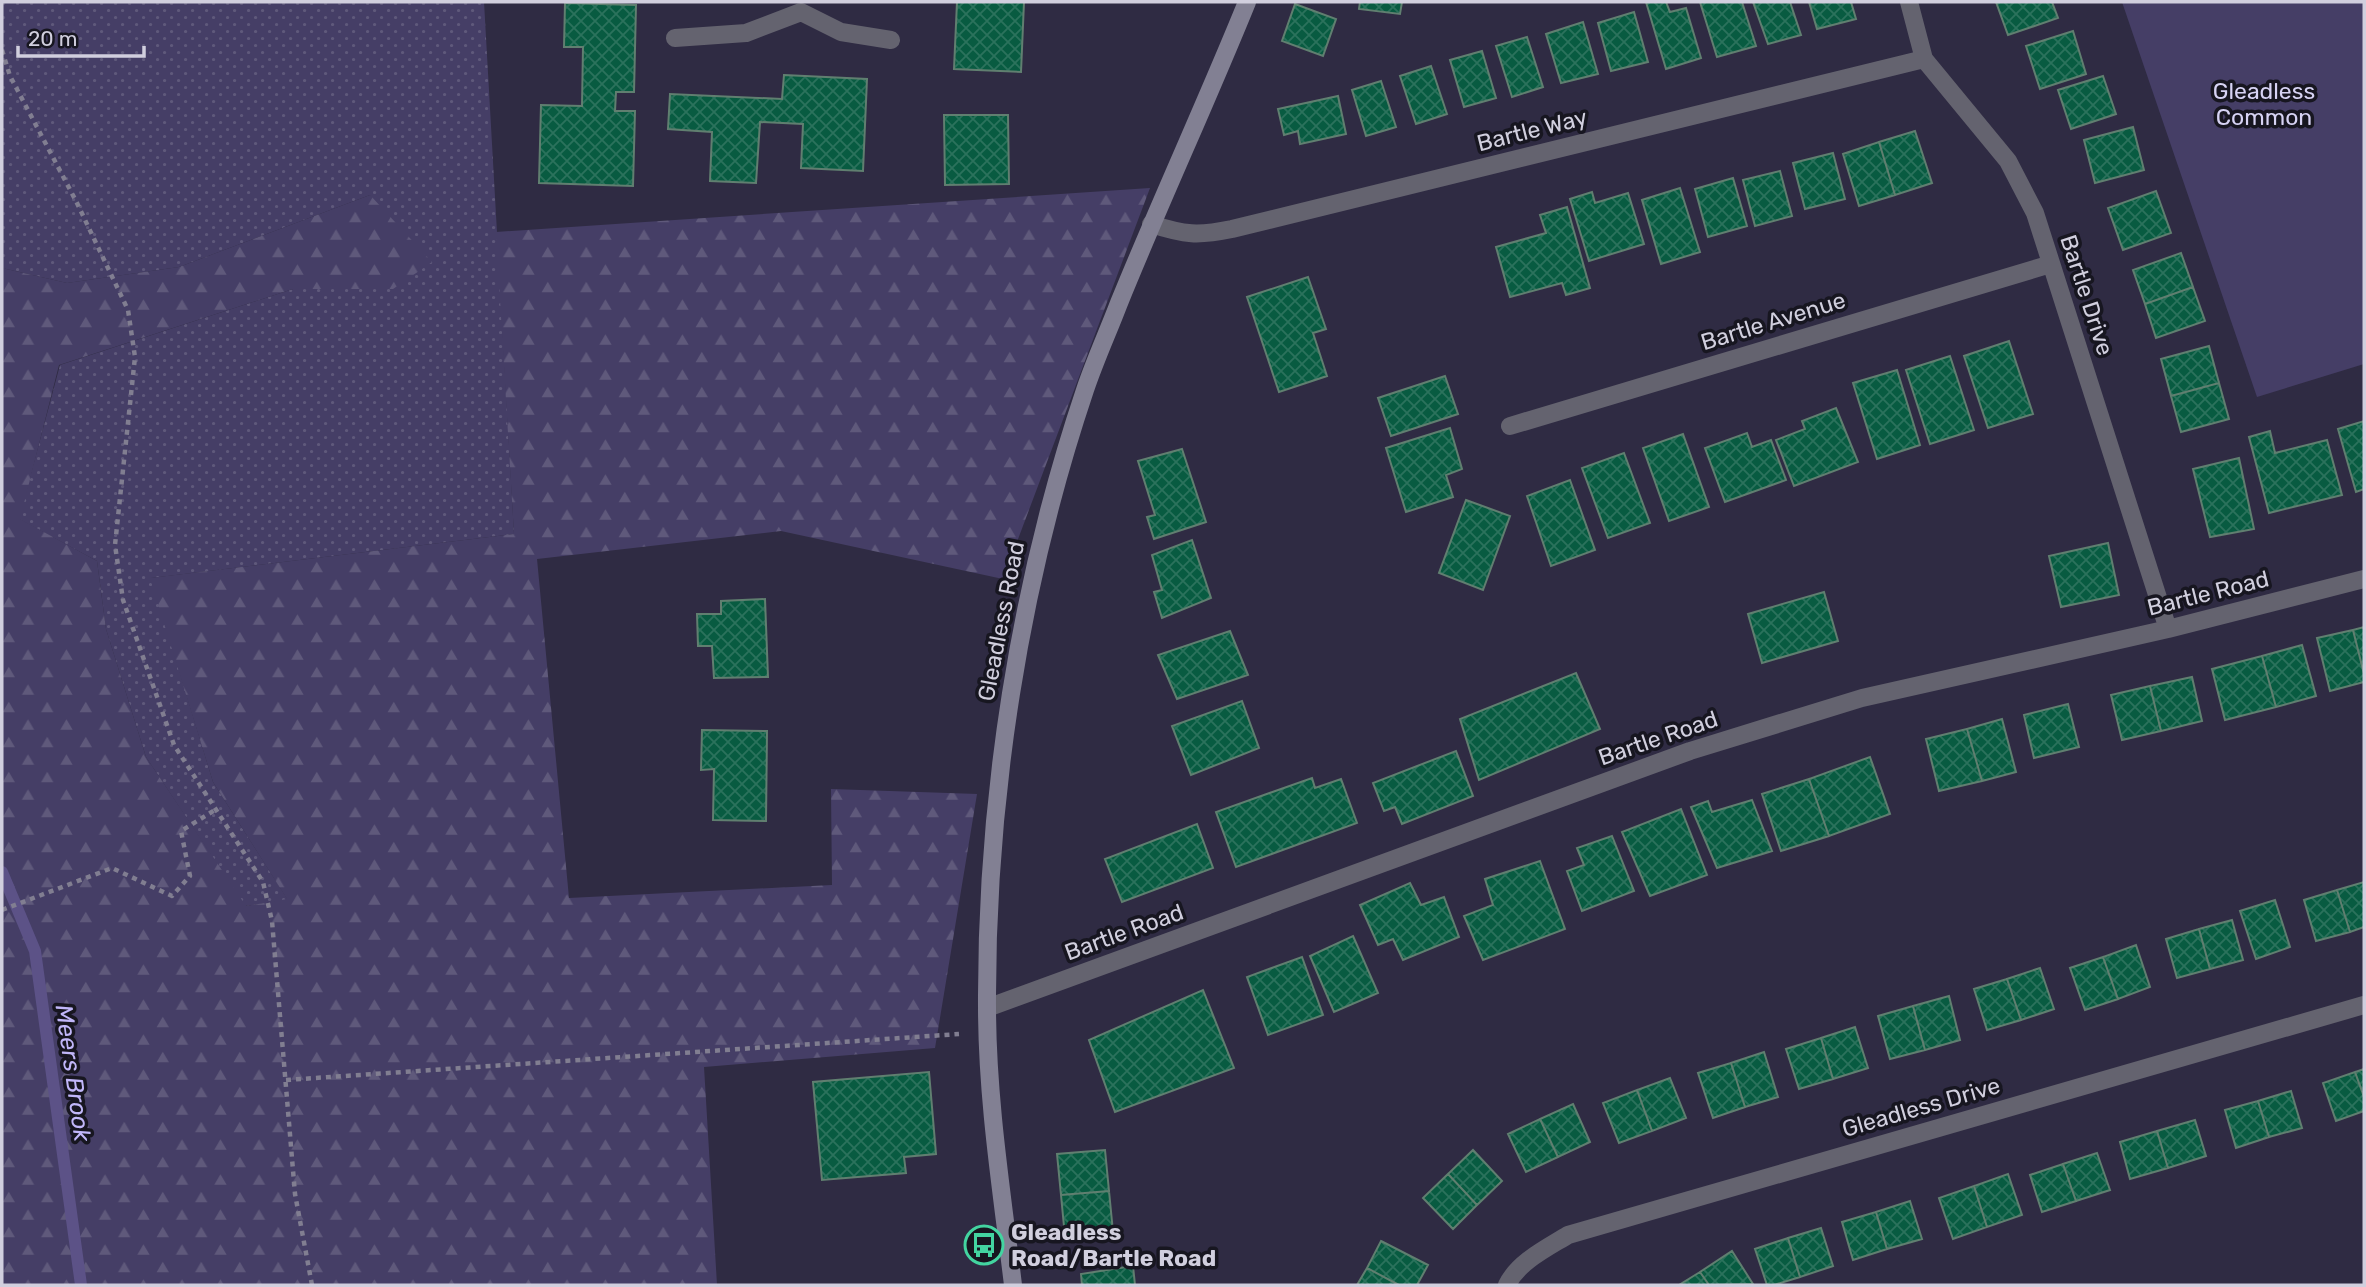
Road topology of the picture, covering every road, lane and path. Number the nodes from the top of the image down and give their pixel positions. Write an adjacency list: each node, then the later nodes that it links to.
1 (1247, 2): 8 (main road, Gleadless Road)
2 (1909, 2): 7 (street, Bartle Drive)
3 (802, 7): 4 (street); 5 (street)
4 (675, 38)
5 (891, 40)
6 (2, 50): 13 (path)
7 (1924, 59): 8 (street, Bartle Way); 9 (street, Bartle Drive)
8 (1151, 225): 16 (main road, Gleadless Road)
9 (2051, 264): 10 (street, Bartle Avenue); 12 (street, Bartle Drive)
10 (1510, 426)
11 (2364, 579): 12 (street, Bartle Road)
12 (2168, 629): 16 (street, Bartle Road)
13 (215, 810): 14 (path); 18 (path)
14 (2, 910)
15 (2364, 1004): 21 (street, Gleadless Drive)
16 (987, 1008): 17 (main road, Gleadless Road)
17 (988, 1032): 18 (path); 20 (main road, Gleadless Road)
18 (286, 1080): 19 (path)
19 (313, 1285)
20 (1013, 1285)
21 (1507, 1285)

